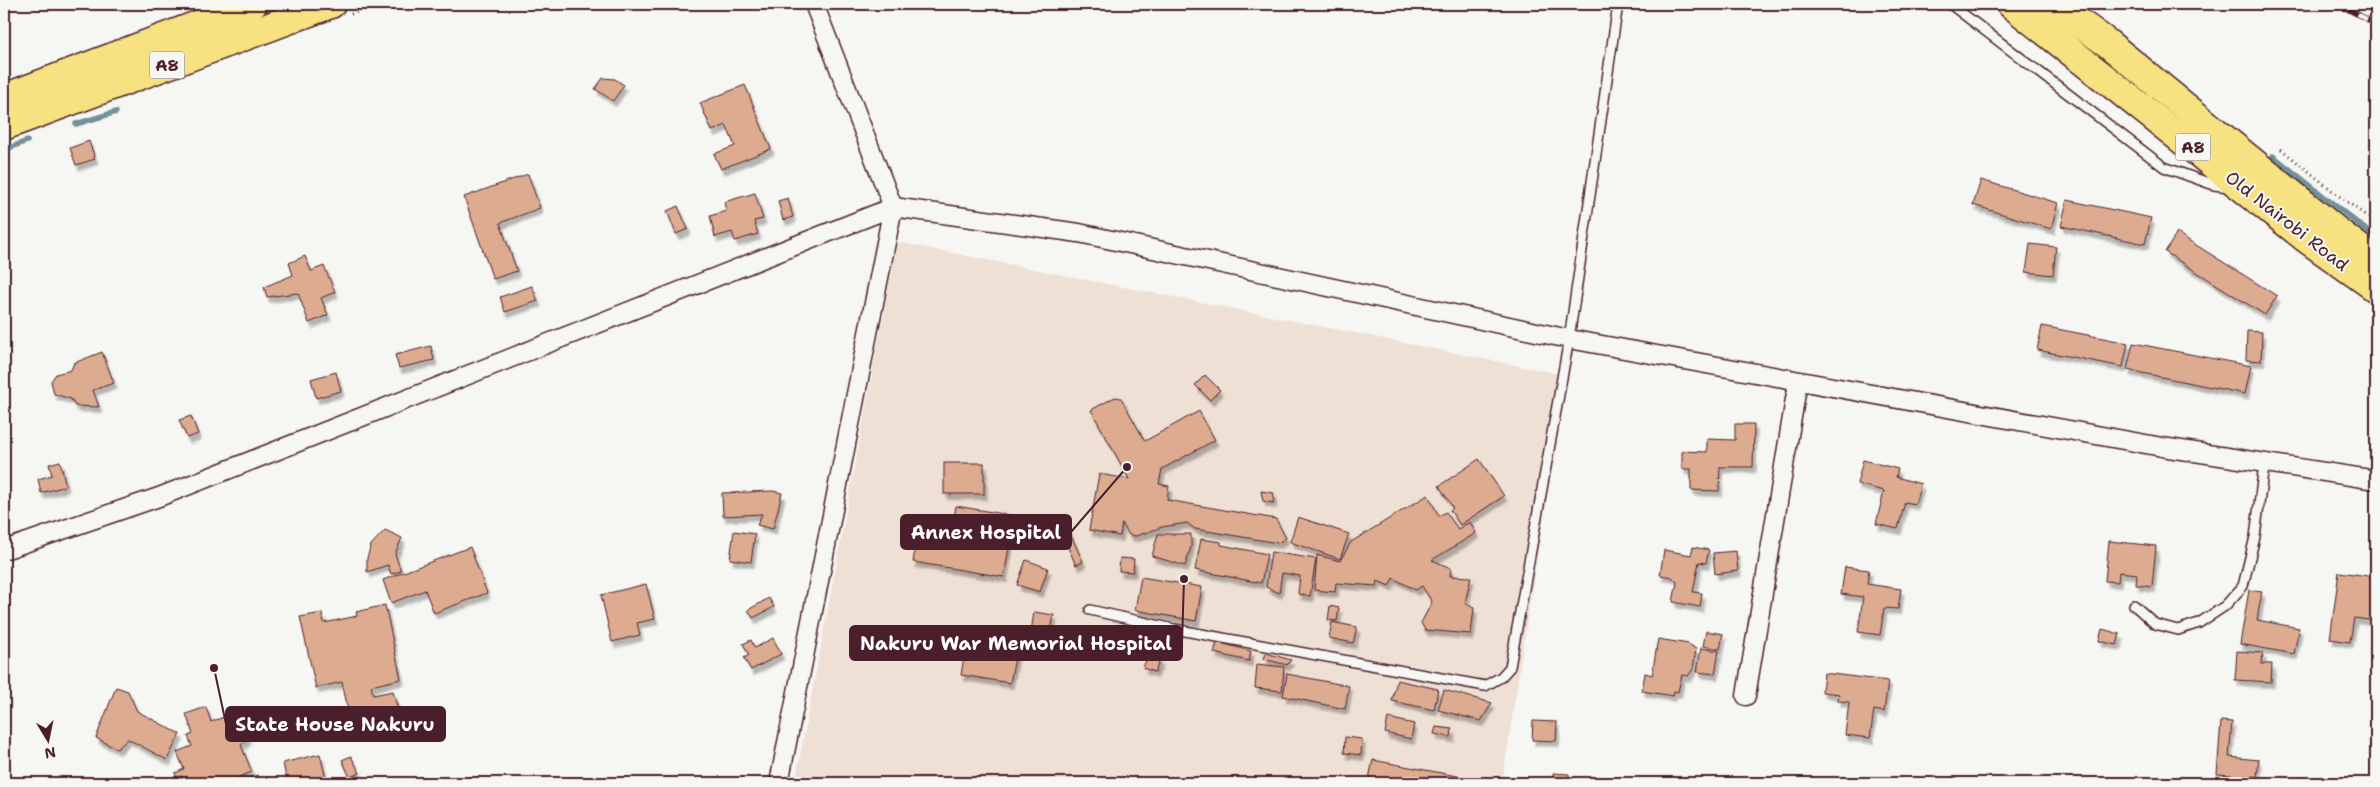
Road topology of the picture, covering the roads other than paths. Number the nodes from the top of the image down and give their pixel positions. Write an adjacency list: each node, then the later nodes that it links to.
1 (253, 4): 8 (highway, A8)
2 (331, 4): 9 (highway, A8)
3 (814, 4): 11 (street)
4 (1618, 4): 14 (lane)
5 (1950, 4): 10 (lane)
6 (2011, 4): 10 (highway, Old Nairobi Road / A8)
7 (2054, 4): 12 (highway, Old Nairobi Road / A8)
8 (4, 98)
9 (4, 126)
10 (2246, 189): 13 (highway, Old Nairobi Road / A8)
11 (893, 207): 14 (street); 18 (street); 22 (street)
12 (2376, 261)
13 (2376, 288)
14 (1569, 339): 15 (street); 20 (lane)
15 (1798, 381): 16 (street); 21 (street)
16 (2264, 464): 17 (street); 19 (lane)
17 (2376, 480)
18 (4, 550)
19 (2134, 605)
20 (1090, 610)
21 (1746, 696)
22 (779, 783)

